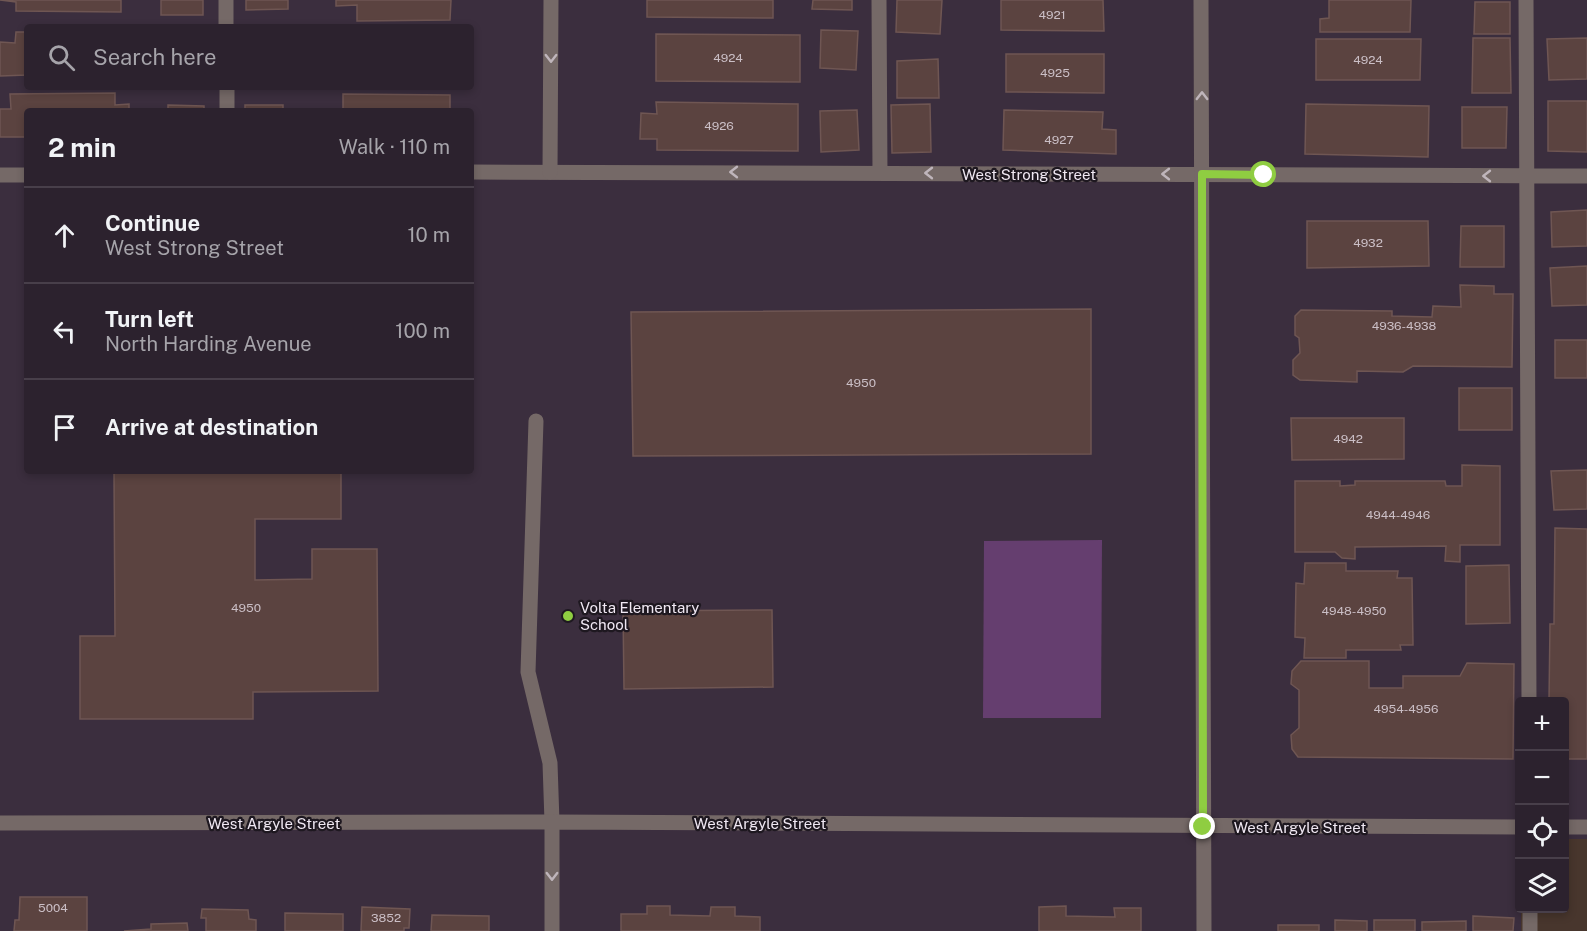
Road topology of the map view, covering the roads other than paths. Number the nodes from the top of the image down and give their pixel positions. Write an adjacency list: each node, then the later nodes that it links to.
1 (226, 0): 6 (street)
2 (551, 0): 9 (street, one-way to 9)
3 (879, 0): 11 (street)
4 (1202, 0): 12 (street, one-way to 4)
5 (1526, 0): 15 (street)
6 (226, 24)
7 (227, 90): 8 (street)
8 (227, 108)
9 (550, 171): 10 (street, West Strong Street); 11 (street, West Strong Street, one-way to 9)
10 (474, 172)
11 (880, 173): 12 (street, West Strong Street, one-way to 11)
12 (1202, 174): 15 (street, West Strong Street, one-way to 12); 21 (street)
13 (0, 175): 14 (street)
14 (24, 175)
15 (1527, 176): 16 (street, West Strong Street); 18 (street)
16 (1587, 176)
17 (536, 421): 19 (street)
18 (1529, 697)
19 (552, 822): 20 (street, West Argyle Street); 21 (street, West Argyle Street); 26 (street, one-way to 26)
20 (0, 824)
21 (1203, 827): 22 (street, West Argyle Street); 27 (street)
22 (1515, 827)
23 (1569, 827): 24 (street)
24 (1587, 827)
25 (1530, 913): 28 (street)
26 (552, 931)
27 (1204, 931)
28 (1530, 931)

